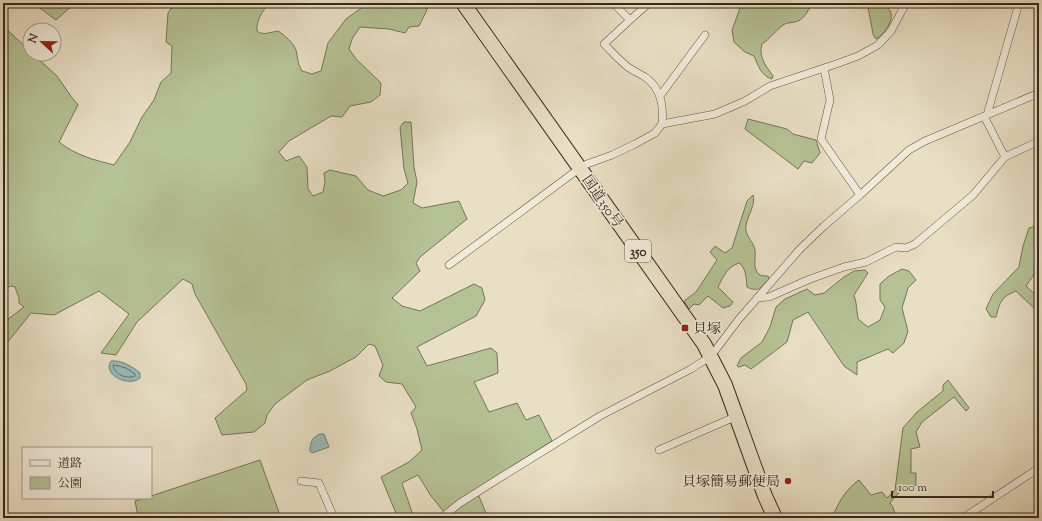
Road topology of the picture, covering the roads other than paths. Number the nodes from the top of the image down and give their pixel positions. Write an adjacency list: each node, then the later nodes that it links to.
1 (464, 3): 15 (highway, 国道350号 / 350)
2 (613, 3): 6 (street)
3 (649, 3): 6 (street)
4 (906, 3): 8 (street)
5 (1019, 3): 11 (street)
6 (630, 20): 10 (street)
7 (705, 34): 10 (street)
8 (824, 68): 12 (street); 16 (street)
9 (1039, 93): 11 (street)
10 (660, 96): 12 (street)
11 (986, 116): 14 (street); 16 (street)
12 (662, 124): 15 (street)
13 (1039, 141): 14 (street)
14 (1005, 157): 18 (street)
15 (580, 168): 17 (street); 19 (highway, 国道350号 / 350)
16 (860, 195): 18 (street)
17 (449, 265)
18 (757, 298): 19 (street)
19 (710, 356): 20 (highway, 国道350号 / 350); 25 (street)
20 (737, 416): 21 (street); 26 (highway, 国道350号 / 350)
21 (659, 450)
22 (1039, 468): 27 (street)
23 (301, 481): 24 (street)
24 (334, 518)
25 (441, 518)
26 (775, 518)
27 (963, 518)

